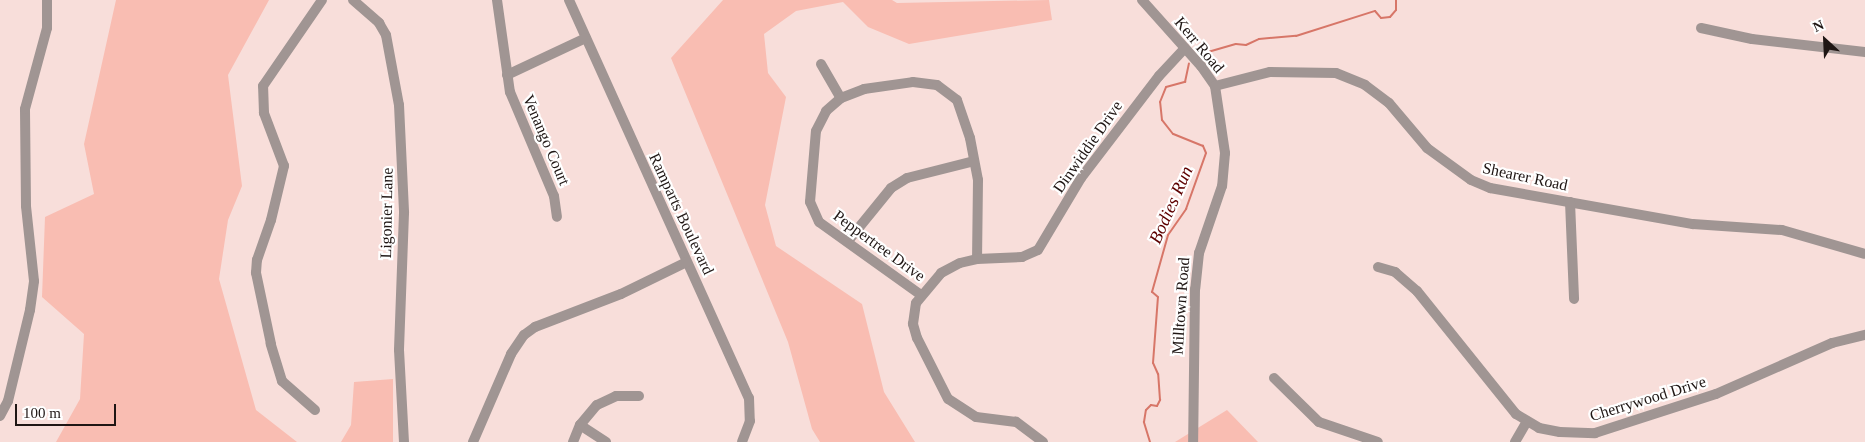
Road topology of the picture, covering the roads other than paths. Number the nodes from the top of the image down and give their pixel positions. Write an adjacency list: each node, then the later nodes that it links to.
1 (47, 0): 29 (street)
2 (322, 0): 28 (street)
3 (353, 0): 32 (street, Ligonier Lane)
4 (497, 0): 12 (street, Venango Court)
5 (569, 0): 8 (street, Ramparts Boulevard)
6 (1142, 0): 9 (street, Kerr Road)
7 (1701, 28): 10 (street)
8 (586, 38): 12 (street); 21 (street, Ramparts Boulevard)
9 (1185, 48): 13 (street, Kerr Road); 20 (street, Dinwiddie Drive)
10 (1865, 52)
11 (820, 64): 14 (street)
12 (507, 75): 17 (street, Venango Court)
13 (1215, 86): 16 (street, Shearer Road); 38 (street, Milltown Road)
14 (841, 98): 15 (street, Peppertree Drive); 18 (street, Peppertree Drive)
15 (974, 160): 18 (street); 20 (street, Peppertree Drive)
16 (1570, 202): 19 (street, Shearer Road); 24 (street)
17 (557, 217)
18 (848, 241): 23 (street, Peppertree Drive)
19 (1865, 254)
20 (977, 259): 23 (street, Dinwiddie Drive)
21 (687, 262): 33 (street); 36 (street, Ramparts Boulevard)
22 (1378, 267): 30 (street, Cherrywood Drive)
23 (921, 295): 37 (street, Dinwiddie Drive)
24 (1574, 299)
25 (1865, 335): 30 (street, Cherrywood Drive)
26 (1274, 378): 39 (street)
27 (639, 396): 31 (street)
28 (315, 410)
29 (0, 416)
30 (1527, 421): 40 (street)
31 (580, 425): 34 (street); 35 (street)
32 (404, 442)
33 (473, 442)
34 (573, 442)
35 (606, 442)
36 (742, 442)
37 (1043, 442)
38 (1193, 442)
39 (1378, 442)
40 (1515, 442)

